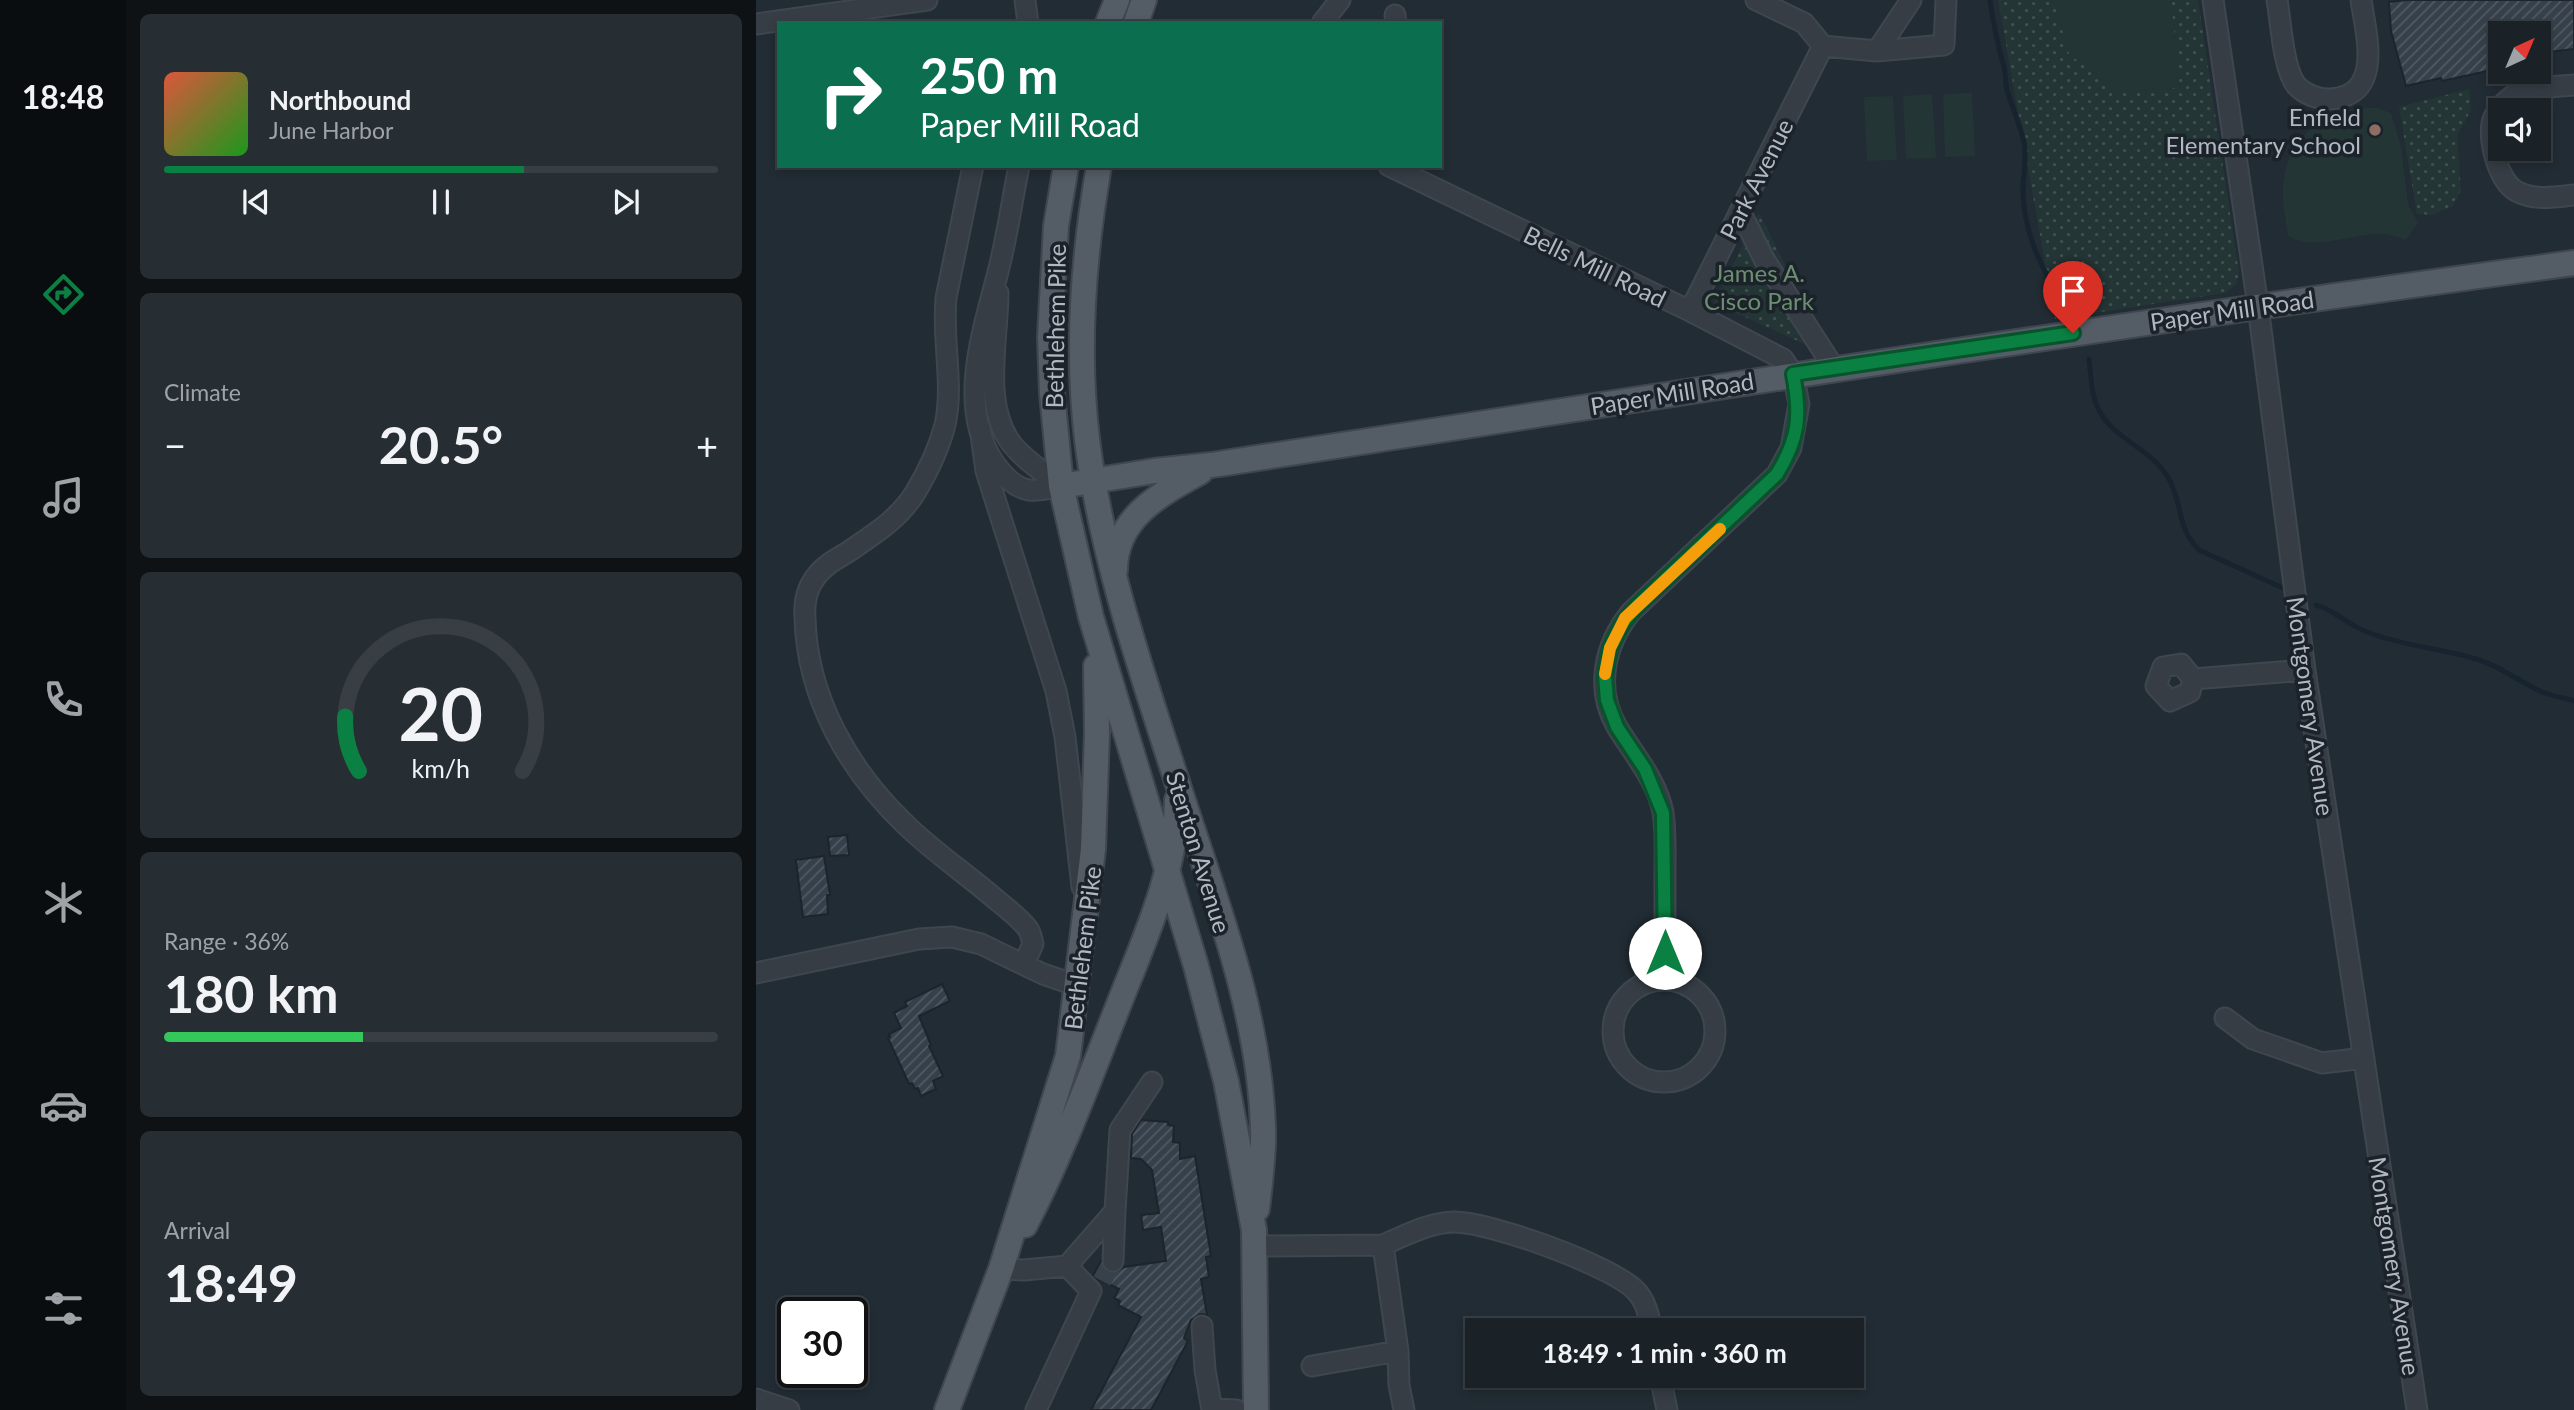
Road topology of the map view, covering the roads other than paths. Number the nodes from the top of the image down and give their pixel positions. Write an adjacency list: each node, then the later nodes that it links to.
1 (927, 0): 13 (street)
2 (1025, 0): 14 (street)
3 (1117, 0): 15 (main road)
4 (1144, 0): 16 (main road)
5 (1340, 0): 17 (street)
6 (1756, 0): 19 (street)
7 (1911, 0): 20 (street)
8 (1946, 0): 20 (street)
9 (2213, 0): 31 (street, Montgomery Avenue)
10 (2277, 0): 11 (street)
11 (2361, 0)
12 (777, 21): 18 (street)
13 (777, 21)
14 (1028, 21)
15 (1109, 21)
16 (1137, 21)
17 (1324, 21)
18 (756, 24)
19 (1823, 46): 20 (street); 28 (street, Park Avenue)
20 (1877, 51)
21 (2574, 85): 27 (street)
22 (973, 168): 46 (street)
23 (1019, 168): 30 (street)
24 (1066, 168): 38 (main road, Bethlehem Pike)
25 (1098, 168): 37 (main road, Bethlehem Pike)
26 (1393, 168): 32 (street, Bells Mill Road)
27 (2574, 195)
28 (1740, 211): 32 (street, Park Avenue); 33 (street)
29 (2574, 263): 31 (main road, Paper Mill Road)
30 (998, 271): 35 (street); 38 (street)
31 (2258, 306): 33 (main road, Paper Mill Road); 41 (street, Montgomery Avenue)
32 (1690, 311): 34 (street, Bells Mill Road)
33 (1834, 368): 34 (main road, Paper Mill Road)
34 (1793, 374): 36 (main road, Paper Mill Road); 48 (street)
35 (980, 428): 38 (street); 45 (street)
36 (1212, 465): 37 (main road, Paper Mill Road); 39 (main road)
37 (1094, 480): 38 (main road, Paper Mill Road); 39 (main road, Stenton Avenue)
38 (1061, 486): 40 (main road, Stenton Avenue)
39 (1115, 578): 43 (main road, Stenton Avenue)
40 (1091, 617): 44 (main road, Stenton Avenue); 45 (main road, Bethlehem Pike)
41 (2305, 670): 42 (street); 51 (street, Montgomery Avenue)
42 (2193, 680)
43 (1178, 784): 44 (main road, Bethlehem Pike); 54 (main road, Stenton Avenue)
44 (1168, 871): 54 (main road, Stenton Avenue); 58 (main road, Bethlehem Pike)
45 (1086, 922): 49 (main road, Bethlehem Pike)
46 (1024, 964): 47 (street); 49 (street)
47 (756, 973)
48 (1665, 980): 48 (street)
49 (1078, 986): 58 (main road, Bethlehem Pike)
50 (2225, 1018): 51 (street)
51 (2364, 1058): 73 (street, Montgomery Avenue)
52 (1153, 1082): 53 (street)
53 (1115, 1211): 56 (street); 57 (street)
54 (1254, 1238): 55 (street); 70 (main road, Stenton Avenue)
55 (1383, 1245): 59 (street); 61 (street)
56 (1113, 1261)
57 (1067, 1266): 58 (street); 67 (street)
58 (1001, 1269): 66 (main road, Bethlehem Pike)
59 (1649, 1318)
60 (1202, 1326): 68 (street)
61 (1398, 1352): 62 (street); 71 (street)
62 (1312, 1366)
63 (1662, 1388): 72 (street)
64 (756, 1399): 65 (street)
65 (789, 1410)
66 (947, 1410)
67 (1036, 1410)
68 (1212, 1410): 69 (street)
69 (1236, 1410)
70 (1256, 1410)
71 (1404, 1410)
72 (1667, 1410)
73 (2417, 1410)

